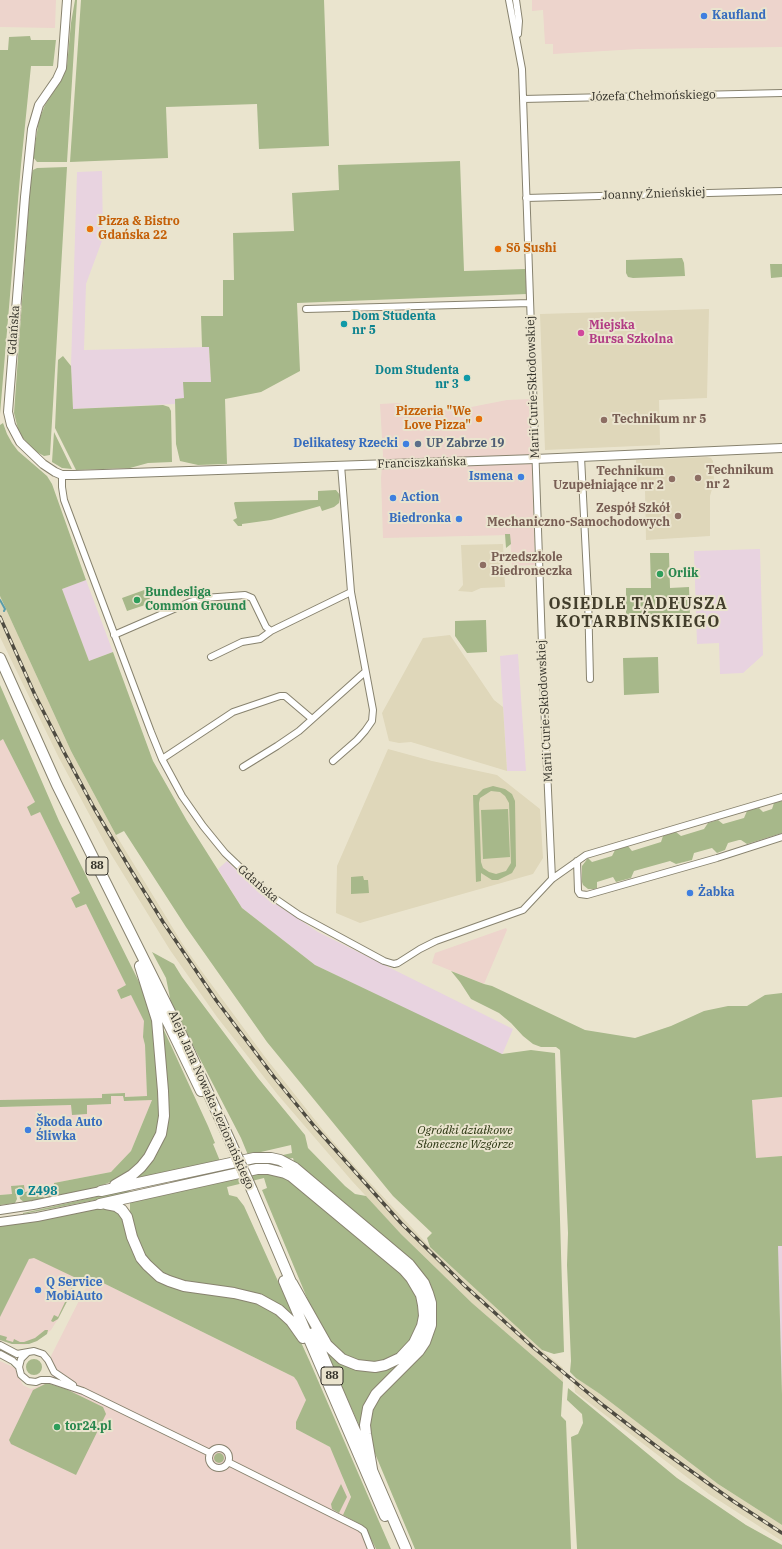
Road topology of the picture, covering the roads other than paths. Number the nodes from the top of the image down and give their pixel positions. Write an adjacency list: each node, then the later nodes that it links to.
1 (63, 0): 6 (street)
2 (67, 0): 6 (street, Gdańska)
3 (71, 0): 6 (street)
4 (509, 0): 7 (street, Marii Curie-Skłodowskiej)
5 (516, 0): 7 (street, Marii Curie-Skłodowskiej)
6 (66, 14): 18 (street, Gdańska)
7 (517, 42): 9 (street, Marii Curie-Skłodowskiej)
8 (782, 93): 9 (street, Józefa Chełmońskiego)
9 (523, 99): 11 (street, Marii Curie-Skłodowskiej)
10 (782, 190): 11 (street, Joanny Żnieńskiej)
11 (526, 198): 12 (street, Marii Curie-Skłodowskiej)
12 (530, 303): 13 (street, Marii Curie-Skłodowskiej); 16 (street, Marii Curie-Skłodowskiej)
13 (306, 309)
14 (782, 448): 15 (street, Franciszkańska)
15 (581, 457): 16 (street, Franciszkańska); 26 (street)
16 (535, 459): 17 (street, Franciszkańska); 34 (street, Marii Curie-Skłodowskiej)
17 (341, 465): 18 (street, Franciszkańska); 19 (street)
18 (62, 475): 21 (street, Gdańska)
19 (351, 592): 20 (street); 24 (street)
20 (271, 631): 21 (street); 22 (street)
21 (114, 635): 28 (street, Gdańska)
22 (211, 657)
23 (0, 658): 36 (main road, Aleja Jana Nowaka-Jeziorańskiego / 88)
24 (365, 672): 27 (street); 29 (street)
25 (0, 675): 35 (main road, Aleja Jana Nowaka-Jeziorańskiego / 88)
26 (590, 679)
27 (312, 719): 28 (street); 30 (street)
28 (162, 759): 34 (street, Gdańska)
29 (333, 761)
30 (243, 767)
31 (782, 797): 33 (street)
32 (782, 838): 33 (street)
33 (577, 861): 34 (street)
34 (552, 879)
35 (140, 966): 36 (main road, Aleja Jana Nowaka-Jeziorańskiego / 88); 39 (main road)
36 (228, 1144): 38 (main road, Aleja Jana Nowaka-Jeziorańskiego / 88)
37 (147, 1181): 39 (main road); 40 (main road); 58 (main road)
38 (248, 1190): 47 (main road, Aleja Jana Nowaka-Jeziorańskiego / 88); 53 (main road, Aleja Jana Nowaka-Jeziorańskiego / 88)
39 (101, 1191): 41 (street)
40 (130, 1197): 42 (main road); 45 (main road); 47 (main road)
41 (72, 1198): 43 (street); 44 (street)
42 (100, 1204): 45 (main road); 46 (street)
43 (0, 1210)
44 (0, 1215)
45 (127, 1217): 53 (main road)
46 (0, 1222)
47 (292, 1283): 58 (main road, Aleja Jana Nowaka-Jeziorańskiego / 88)
48 (0, 1345): 49 (street)
49 (27, 1353): 51 (street); 52 (street)
50 (0, 1354): 52 (street)
51 (49, 1364): 54 (street); 55 (street)
52 (19, 1367): 54 (street)
53 (320, 1369): 60 (main road, Aleja Jana Nowaka-Jeziorańskiego / 88)
54 (41, 1380): 55 (street)
55 (83, 1391): 56 (street)
56 (210, 1453): 57 (street); 57 (street)
57 (228, 1462): 59 (street)
58 (372, 1469): 61 (main road, Aleja Jana Nowaka-Jeziorańskiego / 88)
59 (371, 1549)
60 (399, 1549)
61 (406, 1549)

